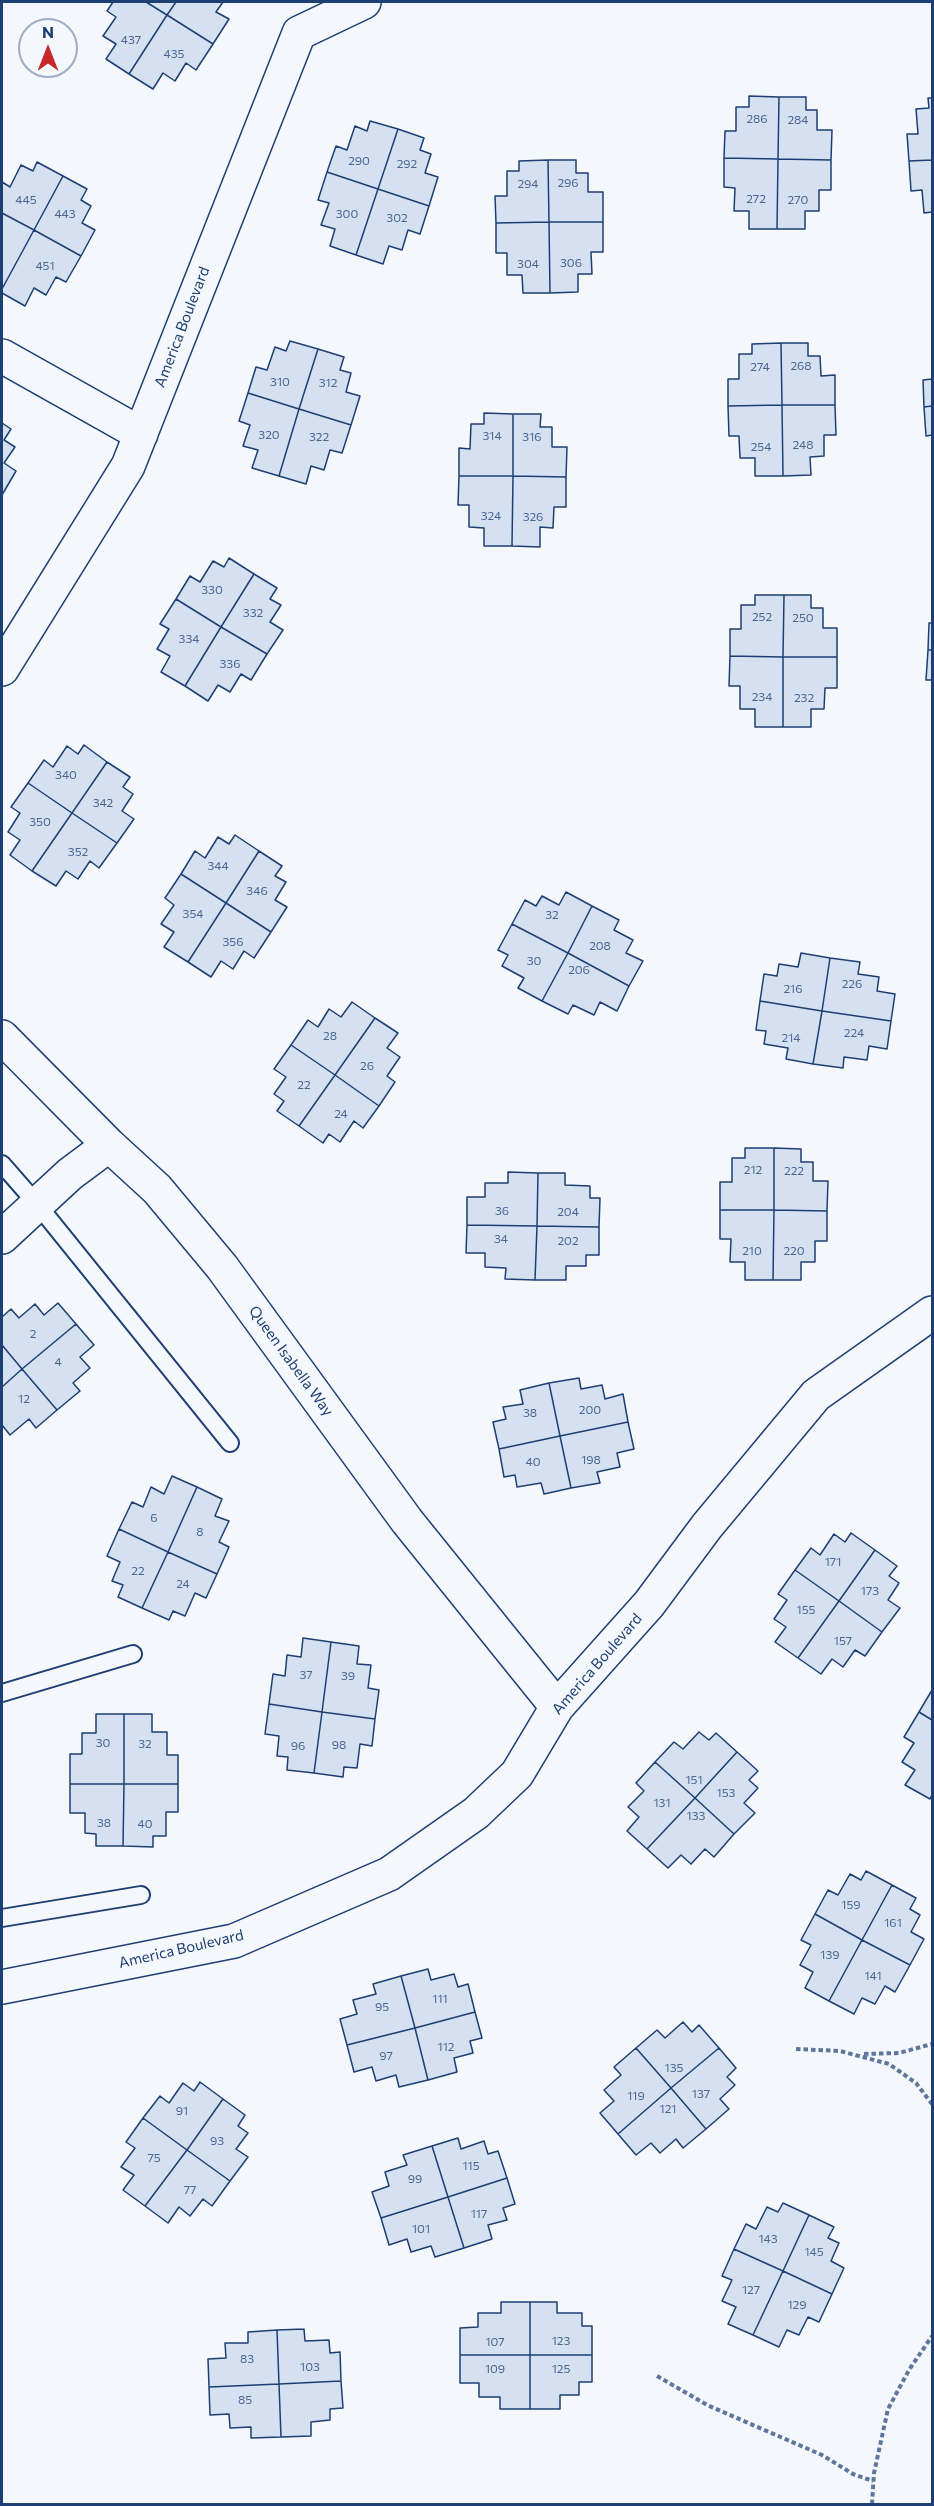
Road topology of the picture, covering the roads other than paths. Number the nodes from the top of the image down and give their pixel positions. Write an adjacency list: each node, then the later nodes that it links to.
1 (364, 2): 3 (street, America Boulevard)
2 (2, 357): 3 (street)
3 (141, 434): 4 (street, America Boulevard)
4 (2, 669)
5 (2, 1037): 6 (street, Queen Isabella Way)
6 (109, 1145): 8 (street); 14 (street, Queen Isabella Way)
7 (2, 1164): 8 (lane)
8 (38, 1204): 9 (street); 11 (lane)
9 (2, 1237)
10 (933, 1313): 14 (street, America Boulevard)
11 (230, 1443)
12 (133, 1654): 13 (lane)
13 (2, 1693)
14 (556, 1707): 17 (street, America Boulevard)
15 (141, 1895): 16 (lane)
16 (2, 1918)
17 (2, 1987)

